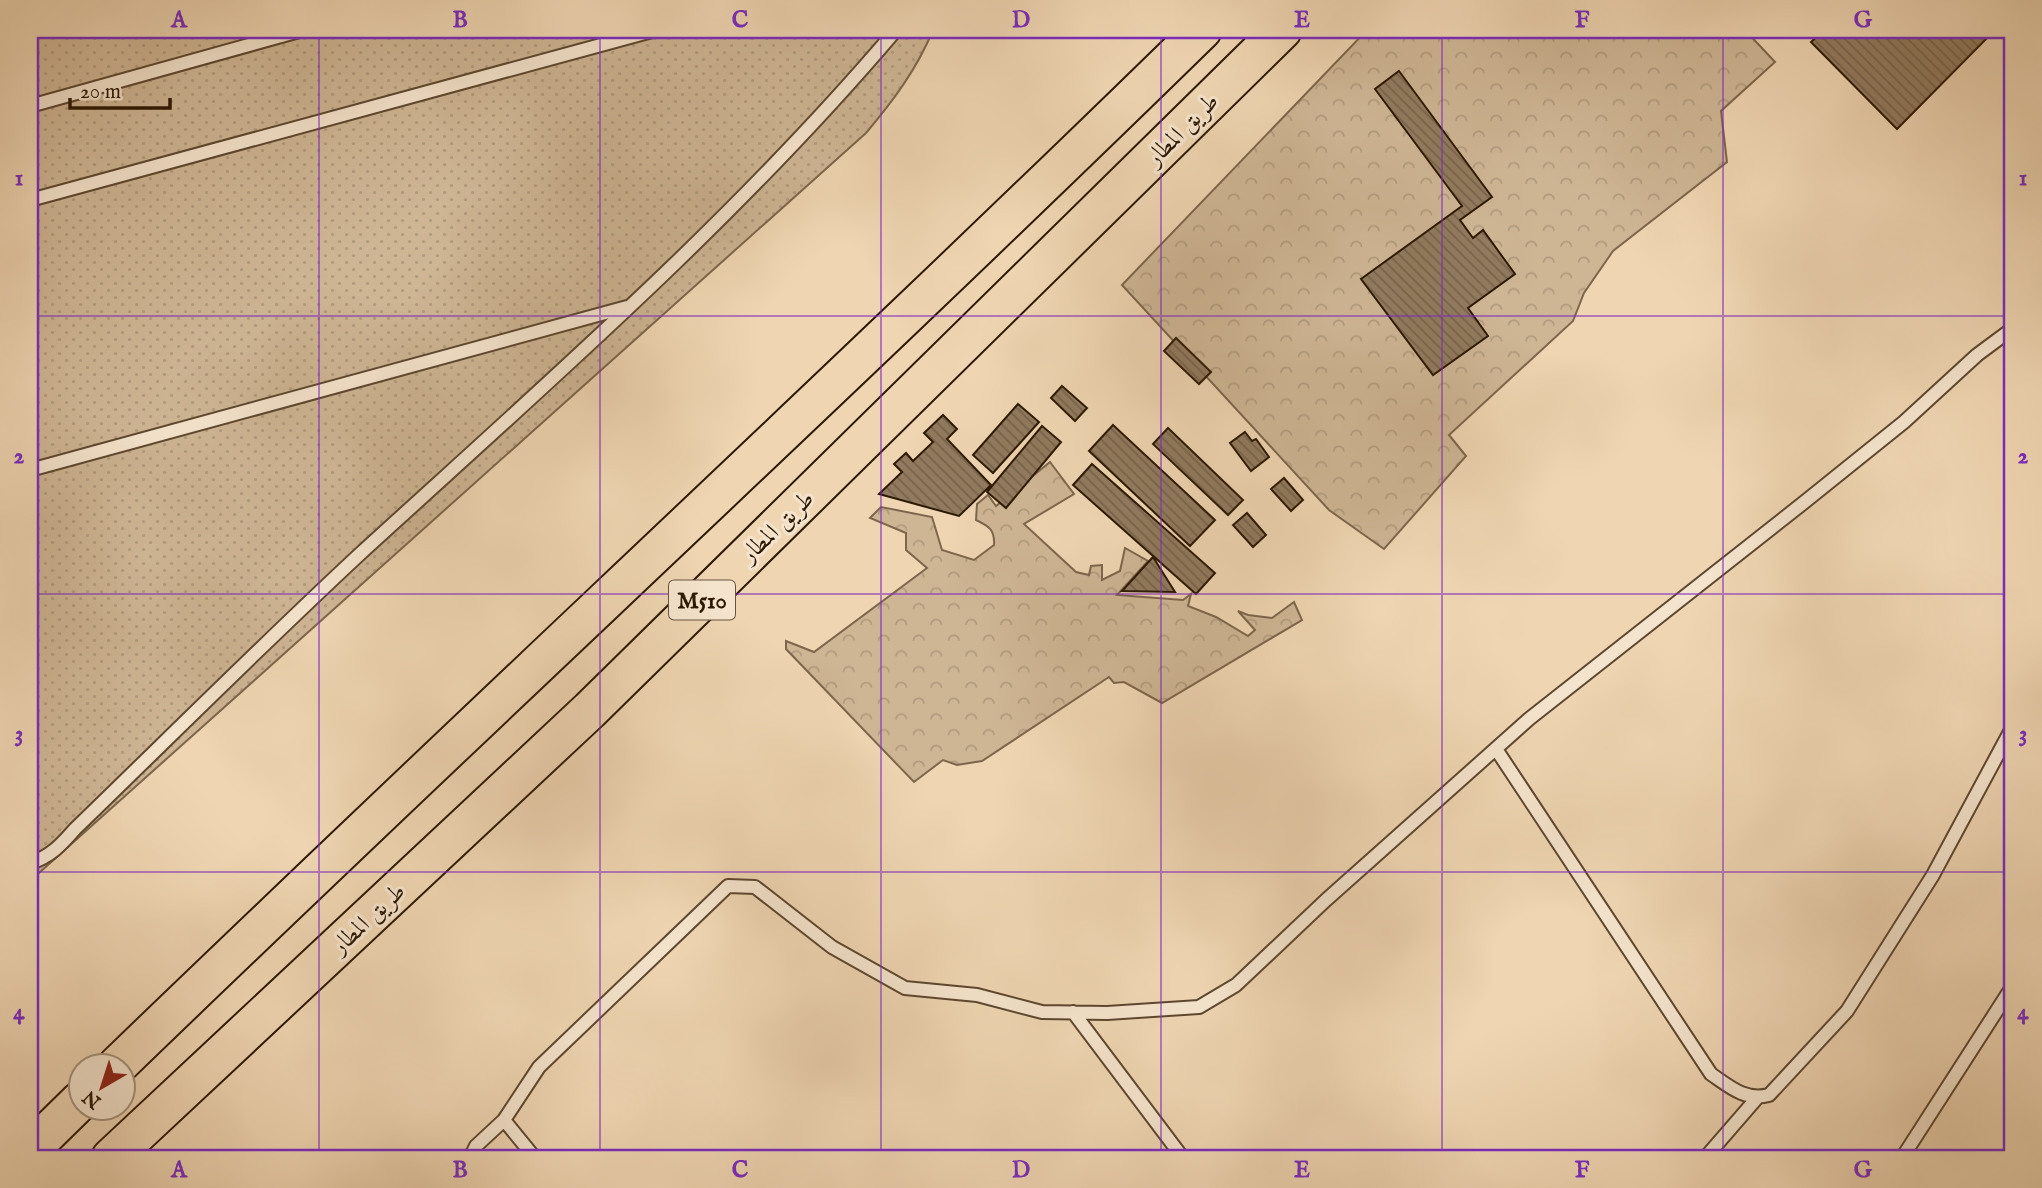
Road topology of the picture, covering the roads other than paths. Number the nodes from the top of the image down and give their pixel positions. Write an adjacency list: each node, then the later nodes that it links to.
1 (303, 30): 6 (lane)
2 (656, 30): 7 (lane)
3 (897, 30): 8 (lane)
4 (1202, 30): 16 (highway, M510)
5 (1282, 30): 21 (highway, طريق المطار / M510)
6 (30, 106)
7 (30, 200)
8 (628, 306): 10 (lane); 13 (lane)
9 (2012, 328): 12 (lane)
10 (30, 470)
11 (2012, 728): 17 (lane)
12 (1496, 749): 15 (lane); 17 (lane)
13 (30, 863)
14 (2012, 987): 26 (lane)
15 (1073, 1012): 19 (lane); 24 (lane)
16 (132, 1052)
17 (1757, 1098): 25 (lane)
18 (66, 1115): 20 (highway)
19 (504, 1120): 22 (lane); 23 (lane)
20 (30, 1150)
21 (111, 1158)
22 (470, 1158)
23 (535, 1158)
24 (1183, 1158)
25 (1705, 1158)
26 (1902, 1158)

